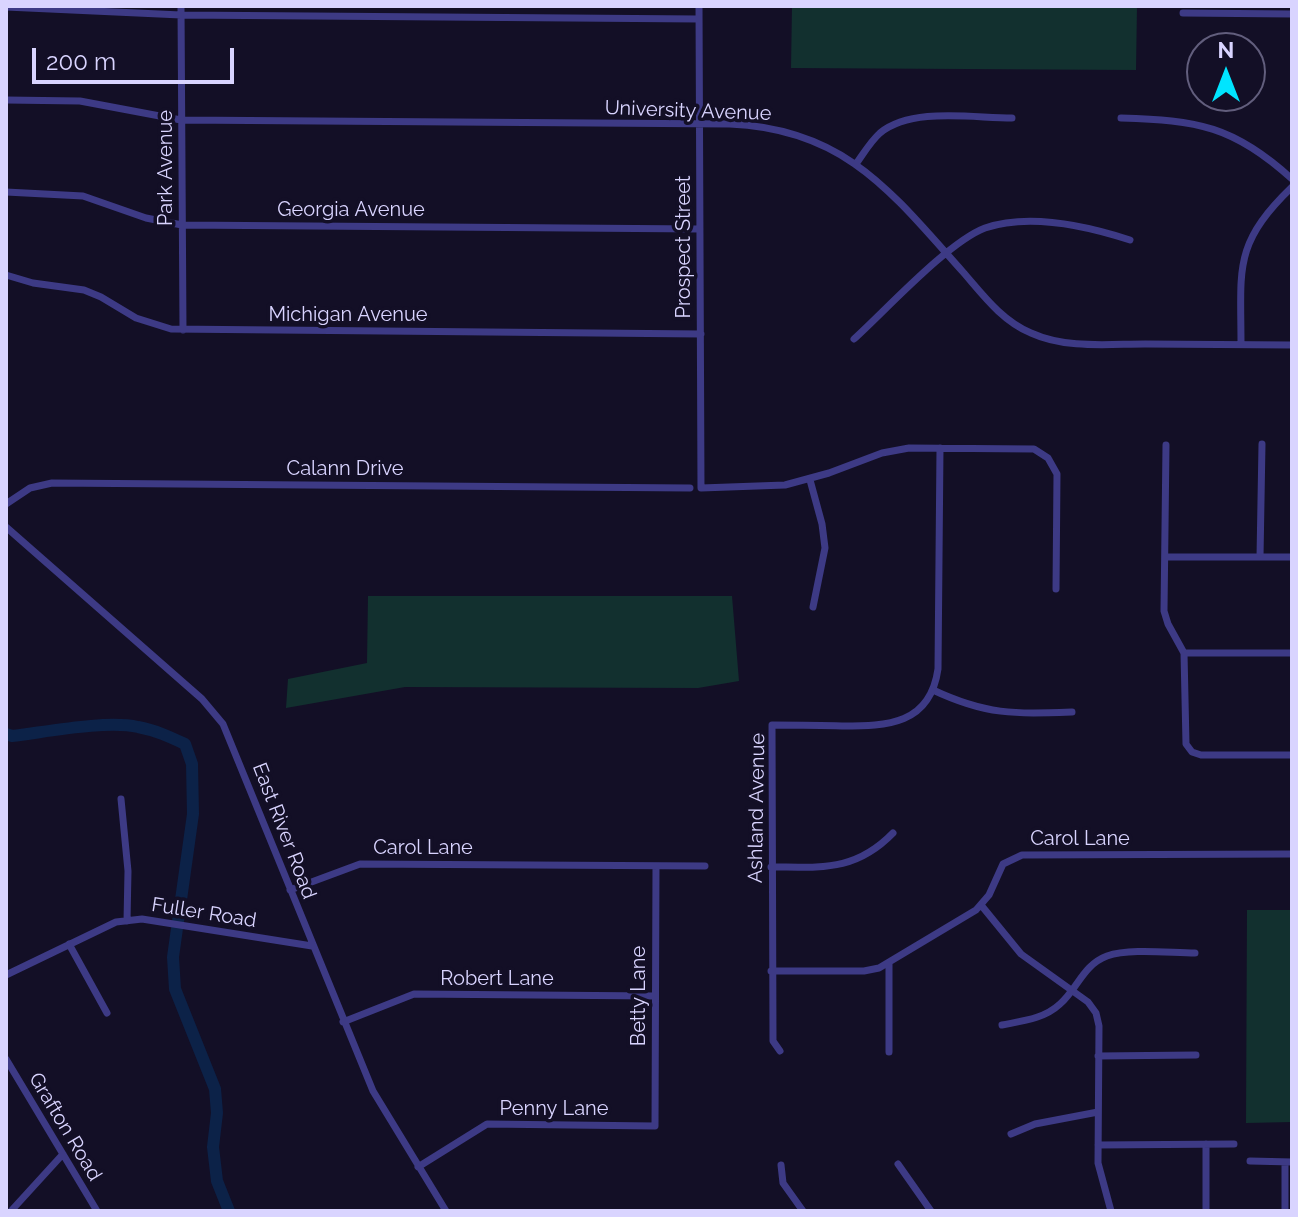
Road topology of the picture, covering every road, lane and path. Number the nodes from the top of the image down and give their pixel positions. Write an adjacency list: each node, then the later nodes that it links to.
1 (699, 6): 7 (street, Prospect Street)
2 (6, 7): 3 (street)
3 (181, 10): 4 (street); 11 (street, Park Avenue)
4 (440, 12): 7 (street)
5 (1183, 13): 6 (street)
6 (1292, 14)
7 (699, 19): 12 (street, Prospect Street)
8 (6, 100): 11 (street, University Avenue)
9 (1012, 118): 13 (street)
10 (1121, 118): 14 (street)
11 (181, 120): 12 (street, University Avenue); 17 (street, Park Avenue)
12 (699, 124): 13 (street, University Avenue); 18 (street, Prospect Street)
13 (856, 164): 20 (street, University Avenue)
14 (1292, 179)
15 (1292, 187): 25 (street)
16 (6, 192): 17 (street, Georgia Avenue)
17 (182, 225): 18 (street, Georgia Avenue); 22 (street, Park Avenue)
18 (700, 229): 23 (street, Prospect Street)
19 (1130, 240): 20 (street)
20 (946, 254): 24 (street); 25 (street, University Avenue)
21 (6, 275): 22 (street, Michigan Avenue)
22 (183, 330): 23 (street, Michigan Avenue)
23 (701, 334): 30 (street, Prospect Street)
24 (854, 339)
25 (1241, 344): 26 (street, University Avenue)
26 (1292, 345)
27 (1262, 444): 35 (street)
28 (1166, 445): 34 (street)
29 (940, 448): 30 (street); 37 (street); 41 (street)
30 (810, 480): 38 (street)
31 (690, 488): 32 (street, Calann Drive)
32 (6, 504)
33 (6, 527): 50 (street, East River Road)
34 (1165, 557): 35 (street); 39 (street)
35 (1260, 557): 36 (street)
36 (1292, 557)
37 (1056, 589)
38 (813, 607)
39 (1184, 653): 40 (street); 43 (street)
40 (1292, 653)
41 (933, 690): 42 (street); 49 (street, Ashland Avenue)
42 (1072, 712)
43 (1292, 755)
44 (121, 799): 52 (street)
45 (893, 833): 49 (street)
46 (1292, 854): 51 (street, Carol Lane)
47 (656, 866): 48 (street, Carol Lane); 50 (street, Carol Lane); 60 (street, Betty Lane)
48 (705, 866)
49 (771, 867): 57 (street, Ashland Avenue)
50 (290, 890): 54 (street, East River Road)
51 (981, 905): 56 (street, Carol Lane); 59 (street)
52 (127, 921): 53 (street, Fuller Road); 54 (street, Fuller Road)
53 (69, 944): 58 (street, Fuller Road); 61 (street)
54 (312, 946): 62 (street, East River Road)
55 (1195, 953): 59 (street)
56 (889, 963): 57 (street, Carol Lane); 65 (street)
57 (771, 971): 64 (street, Ashland Avenue)
58 (6, 975)
59 (1071, 991): 63 (street); 67 (street)
60 (655, 996): 62 (street, Robert Lane); 70 (street, Betty Lane)
61 (107, 1013)
62 (343, 1022): 80 (street, East River Road)
63 (1002, 1025)
64 (780, 1051)
65 (889, 1052)
66 (1196, 1055): 67 (street)
67 (1098, 1056): 69 (street)
68 (6, 1059): 75 (street, Grafton Road)
69 (1098, 1112): 71 (street); 74 (street)
70 (655, 1126): 80 (street, Penny Lane)
71 (1011, 1134)
72 (1206, 1144): 73 (street); 74 (street); 87 (street)
73 (1234, 1144)
74 (1098, 1145): 86 (street)
75 (63, 1154): 81 (street); 82 (street, Grafton Road)
76 (1250, 1161): 77 (street)
77 (1289, 1162): 88 (street)
78 (898, 1164): 85 (street)
79 (781, 1165): 84 (street)
80 (418, 1167): 83 (street, East River Road)
81 (11, 1211)
82 (97, 1211)
83 (446, 1211)
84 (803, 1211)
85 (931, 1211)
86 (1111, 1211)
87 (1206, 1211)
88 (1285, 1211)

